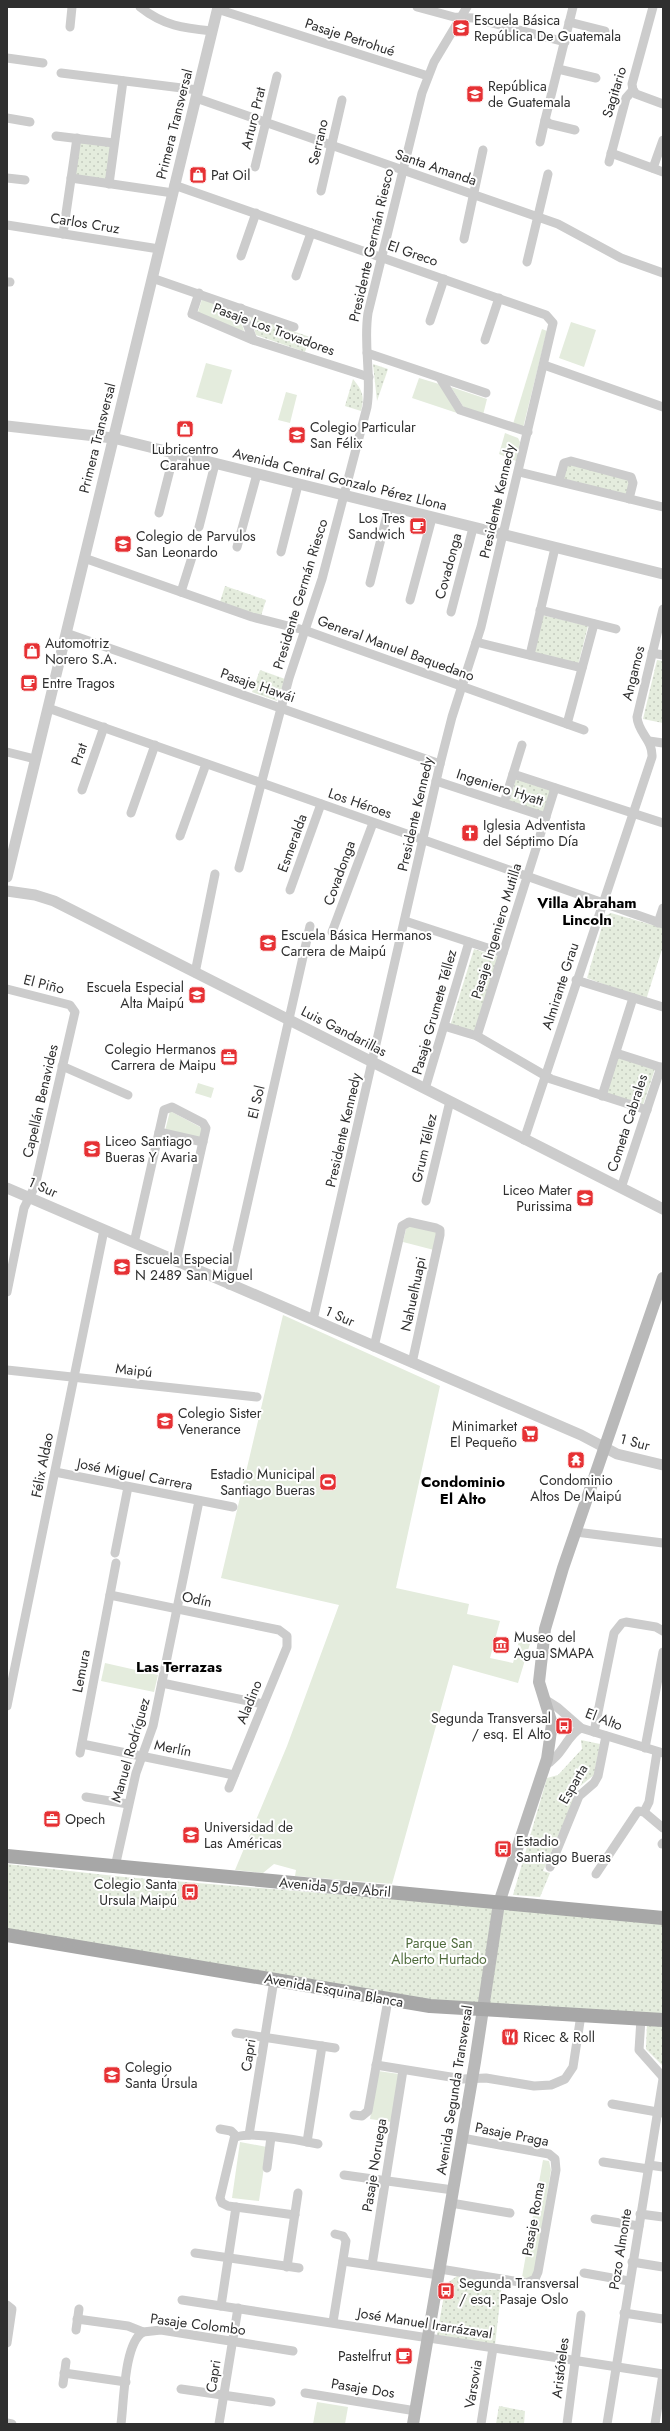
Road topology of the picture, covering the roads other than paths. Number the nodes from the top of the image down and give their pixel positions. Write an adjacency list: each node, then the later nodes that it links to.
1 (72, 7): 10 (street)
2 (140, 7): 11 (street)
3 (417, 7): 8 (street)
4 (467, 7): 8 (street, Presidente Germán Riesco)
5 (573, 7): 9 (street)
6 (653, 7): 22 (street, Sagitario)
7 (217, 8): 11 (street, Primera Transversal); 19 (street, Pasaje Petrohué)
8 (462, 17): 13 (street); 19 (street, Presidente Germán Riesco)
9 (569, 22): 12 (street); 13 (street)
10 (70, 27)
11 (212, 31): 23 (street, Primera Transversal)
12 (605, 31)
13 (565, 42): 16 (street)
14 (7, 58): 15 (street)
15 (43, 63)
16 (558, 69): 20 (street); 27 (street)
17 (61, 73): 21 (street, Santa Amanda)
18 (277, 76): 29 (street, Arturo Prat)
19 (428, 76): 40 (street, Presidente Germán Riesco)
20 (596, 78)
21 (123, 81): 23 (street, Santa Amanda); 35 (street)
22 (633, 90): 25 (street); 39 (street, Sagitario)
23 (197, 94): 29 (street, Santa Amanda); 47 (street, Primera Transversal)
24 (342, 100): 36 (street, Serrano)
25 (663, 104)
26 (7, 118): 28 (street)
27 (545, 120): 30 (street); 34 (street)
28 (30, 122)
29 (266, 122): 36 (street, Santa Amanda); 38 (street, Arturo Prat)
30 (575, 130)
31 (56, 136): 32 (street)
32 (77, 138): 35 (street); 44 (street)
33 (663, 140): 39 (street)
34 (540, 142)
35 (114, 143): 46 (street)
36 (331, 145): 40 (street, Santa Amanda); 48 (street, Serrano)
37 (482, 150): 49 (street)
38 (255, 167)
39 (653, 168): 41 (street)
40 (402, 170): 49 (street, Santa Amanda); 58 (street, Presidente Germán Riesco)
41 (663, 172)
42 (548, 174): 51 (street)
43 (7, 178): 45 (street)
44 (71, 178): 46 (street, El Greco); 54 (street)
45 (25, 180)
46 (109, 184): 47 (street, El Greco)
47 (173, 189): 50 (street, El Greco); 56 (street, Primera Transversal)
48 (321, 190)
49 (473, 195): 51 (street, Santa Amanda); 55 (street)
50 (256, 213): 53 (street, El Greco); 57 (street)
51 (538, 218): 59 (street); 60 (street, Santa Amanda)
52 (7, 226): 54 (street, Carlos Cruz)
53 (311, 233): 58 (street, El Greco); 61 (street)
54 (63, 234): 56 (street, Carlos Cruz)
55 (464, 239)
56 (159, 249): 62 (street, Primera Transversal)
57 (242, 256)
58 (381, 257): 63 (street, El Greco); 72 (street, Presidente Germán Riesco)
59 (527, 262)
60 (663, 273)
61 (296, 276)
62 (152, 278): 64 (street); 80 (street, Primera Transversal)
63 (444, 279): 65 (street, El Greco); 68 (street)
64 (199, 293): 66 (street); 70 (street, Pasaje Los Trovadores)
65 (499, 298): 67 (street, El Greco); 71 (street)
66 (241, 308): 69 (street); 70 (street)
67 (551, 318): 73 (street, Presidente Kennedy)
68 (430, 321)
69 (294, 327)
70 (253, 340): 74 (street, Pasaje Los Trovadores)
71 (485, 340)
72 (367, 353): 74 (street, Presidente Germán Riesco); 75 (street)
73 (544, 366): 77 (street); 79 (street, Presidente Kennedy)
74 (369, 377): 87 (street, Presidente Germán Riesco)
75 (440, 378): 76 (street); 79 (street)
76 (486, 394)
77 (663, 407)
78 (7, 426): 80 (street, Avenida Central Gonzalo Pérez Llona)
79 (528, 432): 83 (street, Presidente Kennedy)
80 (113, 438): 81 (street, Avenida Central Gonzalo Pérez Llona); 100 (street, Primera Transversal)
81 (174, 454): 82 (street, Avenida Central Gonzalo Pérez Llona); 91 (street)
82 (215, 464): 84 (street, Avenida Central Gonzalo Pérez Llona); 93 (street)
83 (518, 472): 85 (street); 95 (street, Presidente Kennedy)
84 (257, 474): 86 (street, Avenida Central Gonzalo Pérez Llona); 96 (street)
85 (559, 481): 88 (street); 88 (street)
86 (298, 485): 87 (street, Avenida Central Gonzalo Pérez Llona); 98 (street)
87 (344, 496): 89 (street, Avenida Central Gonzalo Pérez Llona); 110 (street, Presidente Germán Riesco)
88 (629, 499): 90 (street)
89 (390, 507): 92 (street, Avenida Central Gonzalo Pérez Llona); 102 (street)
90 (663, 507)
91 (159, 513)
92 (432, 518): 94 (street, Avenida Central Gonzalo Pérez Llona); 104 (street)
93 (199, 527)
94 (473, 528): 95 (street, Avenida Central Gonzalo Pérez Llona); 107 (street, Covadonga)
95 (503, 535): 97 (street, Avenida Central Gonzalo Pérez Llona); 112 (street, Presidente Kennedy)
96 (237, 547)
97 (555, 548): 101 (street, Avenida Central Gonzalo Pérez Llona); 106 (street)
98 (281, 552)
99 (193, 554): 103 (street)
100 (84, 558): 103 (street, General Manuel Baquedano); 111 (street, Primera Transversal)
101 (663, 574)
102 (370, 583)
103 (181, 592): 110 (street, General Manuel Baquedano)
104 (410, 600)
105 (663, 609): 113 (street, Angamos)
106 (540, 610): 108 (street); 114 (street)
107 (451, 612)
108 (594, 624): 109 (street); 116 (street)
109 (616, 629)
110 (304, 630): 117 (street, General Manuel Baquedano); 119 (street, Presidente Germán Riesco)
111 (66, 633): 118 (street, Primera Transversal); 119 (street, Pasaje Hawái)
112 (476, 642): 114 (street); 117 (street, Presidente Kennedy)
113 (652, 653): 115 (street); 123 (street, Angamos)
114 (530, 655): 116 (street)
115 (663, 655)
116 (582, 668): 120 (street)
117 (461, 686): 120 (street, General Manuel Baquedano); 130 (street, Presidente Kennedy)
118 (48, 708): 121 (street, Los Héroes); 128 (street, Primera Transversal)
119 (281, 708): 130 (street, Pasaje Hawái); 133 (street, Presidente Germán Riesco)
120 (568, 724): 122 (street, General Manuel Baquedano)
121 (104, 727): 125 (street, Los Héroes); 135 (street, Prat)
122 (584, 730)
123 (649, 741): 124 (street); 139 (street, Almirante Grau)
124 (663, 743)
125 (155, 745): 129 (street, Los Héroes); 138 (street)
126 (522, 745): 131 (street)
127 (7, 752): 128 (street)
128 (35, 759): 147 (street, Primera Transversal)
129 (206, 764): 133 (street, Los Héroes); 143 (street)
130 (440, 764): 132 (street, Presidente Kennedy)
131 (513, 774): 134 (street); 136 (street)
132 (440, 782): 136 (street, Ingeniero Hyatt); 144 (street, Presidente Kennedy)
133 (262, 784): 137 (street, Los Héroes); 145 (street, Presidente Germán Riesco)
134 (556, 788): 139 (street); 140 (street, Pasaje Ingeniero Mutilla)
135 (82, 790)
136 (504, 803): 140 (street, Ingeniero Hyatt)
137 (320, 804): 141 (street, Los Héroes); 149 (street, Esmeralda)
138 (131, 813)
139 (632, 813): 142 (street); 151 (street, Almirante Grau)
140 (546, 817): 148 (street, Pasaje Ingeniero Mutilla)
141 (372, 823): 144 (street, Los Héroes); 156 (street, Covadonga)
142 (663, 823)
143 (180, 836)
144 (423, 841): 148 (street, Los Héroes); 153 (street, Presidente Kennedy)
145 (239, 868)
146 (215, 874): 159 (street)
147 (7, 877)
148 (527, 878): 151 (street, Los Héroes); 158 (street, Pasaje Ingeniero Mutilla)
149 (290, 890)
150 (7, 891): 159 (street, Luis Gandarillas)
151 (601, 904): 154 (street, Los Héroes); 160 (street, Almirante Grau)
152 (663, 908): 154 (street)
153 (405, 921): 157 (street); 169 (street, Presidente Kennedy)
154 (661, 923)
155 (310, 926): 165 (street, El Sol)
156 (332, 932)
157 (469, 942): 158 (street); 166 (street, Pasaje Grumete Téllez)
158 (504, 953): 167 (street, Pasaje Ingeniero Mutilla)
159 (195, 973): 165 (street, Luis Gandarillas)
160 (576, 980): 162 (street); 172 (street, Almirante Grau)
161 (7, 989): 164 (street, El Piño)
162 (634, 998): 163 (street); 168 (street)
163 (663, 1007)
164 (74, 1008): 170 (street, Capellán Benavides)
165 (289, 1020): 169 (street, Luis Gandarillas); 190 (street, El Sol)
166 (444, 1026): 167 (street); 173 (street, Pasaje Grumete Téllez)
167 (477, 1036): 172 (street)
168 (616, 1053): 171 (street); 175 (street)
169 (373, 1063): 173 (street, Luis Gandarillas); 192 (street, Presidente Kennedy)
170 (62, 1066): 174 (street); 183 (street, Capellán Benavides)
171 (662, 1068): 177 (street, Cometa Cabrales)
172 (545, 1076): 175 (street); 179 (street, Almirante Grau)
173 (426, 1089): 176 (street, Luis Gandarillas)
174 (128, 1095)
175 (602, 1096): 177 (street)
176 (450, 1102): 179 (street, Luis Gandarillas); 184 (street, Grum Téllez)
177 (647, 1110): 182 (street, Cometa Cabrales)
178 (160, 1132): 180 (street); 180 (street); 187 (street)
179 (524, 1140): 182 (street, Luis Gandarillas)
180 (203, 1142): 188 (street)
181 (7, 1188): 183 (street, 1 Sur)
182 (621, 1188): 185 (street, Luis Gandarillas)
183 (30, 1198): 186 (street, 1 Sur); 191 (street, Capellán Benavides)
184 (426, 1201)
185 (663, 1209)
186 (104, 1230): 187 (street, 1 Sur); 196 (street, Félix Aldao)
187 (134, 1243): 188 (street, 1 Sur)
188 (176, 1262): 190 (street, 1 Sur)
189 (663, 1278): 198 (main road, Avenida Segunda Transversal)
190 (229, 1285): 192 (street, 1 Sur)
191 (7, 1292)
192 (313, 1320): 193 (street, 1 Sur)
193 (374, 1347): 194 (street, 1 Sur); 194 (street, Nahuelhuapi)
194 (412, 1363): 198 (street, 1 Sur)
195 (7, 1370): 196 (street, Maipú)
196 (74, 1377): 197 (street, Maipú); 200 (street, Félix Aldao)
197 (257, 1398)
198 (605, 1449): 199 (street, 1 Sur); 204 (main road, Avenida Segunda Transversal)
199 (663, 1465)
200 (55, 1472): 201 (street, José Miguel Carrera); 216 (street, Félix Aldao)
201 (128, 1487): 202 (street, José Miguel Carrera); 206 (street)
202 (199, 1501): 203 (street, José Miguel Carrera); 209 (street, Manuel Rodríguez)
203 (234, 1507)
204 (576, 1532): 205 (street); 214 (main road, Avenida Segunda Transversal)
205 (663, 1543)
206 (115, 1553)
207 (116, 1563): 208 (street, Lemura)
208 (110, 1595): 209 (street, Odín); 220 (street, Lemura)
209 (177, 1609): 210 (street, Odín); 213 (street, Manuel Rodríguez)
210 (279, 1630): 215 (street, Aladino)
211 (663, 1632): 218 (street)
212 (663, 1652): 221 (street)
213 (162, 1683): 215 (street); 224 (street, Manuel Rodríguez)
214 (542, 1698): 217 (street, El Alto); 225 (main road, Avenida Segunda Transversal)
215 (263, 1704): 226 (street, Aladino)
216 (7, 1706)
217 (581, 1728): 218 (street, El Alto); 225 (street)
218 (594, 1732): 219 (street, El Alto)
219 (606, 1736): 221 (street, El Alto); 234 (street, Esparta)
220 (82, 1744): 223 (street, Lemura); 224 (street, Merlín)
221 (645, 1748): 222 (street, El Alto)
222 (660, 1752): 230 (street)
223 (80, 1753)
224 (143, 1756): 226 (street, Merlín); 229 (street, Manuel Rodríguez)
225 (544, 1766): 236 (main road, Avenida Segunda Transversal)
226 (234, 1775): 227 (street, Aladino)
227 (229, 1788)
228 (86, 1797): 229 (street)
229 (128, 1804): 233 (street, Manuel Rodríguez)
230 (644, 1812): 231 (street); 235 (street)
231 (663, 1828)
232 (7, 1856): 233 (main road, Avenida 5 de Abril)
233 (115, 1866): 236 (main road, Avenida 5 de Abril)
234 (550, 1868)
235 (596, 1874)
236 (499, 1903): 237 (main road, Avenida 5 de Abril); 241 (main road, Avenida Segunda Transversal)
237 (663, 1918)
238 (7, 1935): 239 (main road, Avenida Esquina Blanca)
239 (274, 1980): 240 (main road, Avenida Esquina Blanca); 246 (street, Capri)
240 (388, 2000): 241 (main road, Avenida Esquina Blanca); 249 (street, Pasaje Noruega)
241 (481, 2009): 242 (main road, Avenida Esquina Blanca); 251 (main road, Avenida Segunda Transversal)
242 (581, 2015): 243 (main road, Avenida Esquina Blanca); 251 (street)
243 (641, 2019): 244 (main road, Avenida Esquina Blanca); 252 (street, Pozo Almonte)
244 (663, 2020)
245 (236, 2033): 246 (street)
246 (265, 2038): 247 (street); 257 (street, Capri)
247 (322, 2046): 248 (street); 261 (street)
248 (335, 2048)
249 (376, 2065): 250 (street); 255 (street, Pasaje Noruega)
250 (403, 2070): 251 (street); 269 (street, Pasaje Noruega)
251 (473, 2078): 260 (main road, Avenida Segunda Transversal)
252 (663, 2078): 254 (street, Pozo Almonte)
253 (612, 2104): 254 (street)
254 (660, 2113): 265 (street, Pozo Almonte)
255 (354, 2116)
256 (220, 2129): 258 (street)
257 (249, 2135): 258 (street); 259 (street)
258 (236, 2136): 273 (street)
259 (271, 2138): 261 (street); 267 (street)
260 (462, 2138): 263 (street, Pasaje Praga); 270 (main road, Avenida Segunda Transversal)
261 (307, 2142): 262 (street)
262 (318, 2144)
263 (555, 2159): 289 (street, Pasaje Roma)
264 (603, 2162): 265 (street)
265 (648, 2167): 266 (street); 275 (street, Pozo Almonte)
266 (663, 2167)
267 (267, 2168)
268 (344, 2174): 269 (street)
269 (385, 2180): 270 (street); 285 (street, Pasaje Noruega)
270 (453, 2190): 272 (main road, Avenida Segunda Transversal)
271 (298, 2193): 276 (street)
272 (451, 2203): 274 (street); 289 (main road, Avenida Segunda Transversal)
273 (236, 2207): 276 (street); 282 (street)
274 (510, 2213)
275 (640, 2214): 277 (street); 279 (street, Pozo Almonte)
276 (295, 2216): 286 (street)
277 (663, 2217)
278 (595, 2219): 279 (street)
279 (638, 2226): 284 (street, Pozo Almonte)
280 (335, 2234): 283 (street)
281 (195, 2253): 282 (street)
282 (229, 2258): 286 (street); 294 (street)
283 (344, 2261): 285 (street); 299 (street)
284 (632, 2262): 287 (street); 291 (street, Pozo Almonte)
285 (372, 2265): 289 (street)
286 (287, 2266): 288 (street)
287 (663, 2267)
288 (299, 2268)
289 (439, 2272): 303 (main road, Avenida Segunda Transversal)
290 (584, 2273): 291 (street)
291 (629, 2281): 296 (street, Pozo Almonte)
292 (182, 2300): 294 (street, José Manuel Irarrázaval)
293 (7, 2305): 300 (street)
294 (222, 2306): 295 (street, José Manuel Irarrázaval)
295 (238, 2308): 299 (street, José Manuel Irarrázaval); 304 (street, Capri)
296 (624, 2313): 298 (street); 310 (street, Pozo Almonte)
297 (581, 2315): 308 (street, Aristóteles)
298 (663, 2319)
299 (333, 2322): 303 (street, José Manuel Irarrázaval)
300 (8, 2328): 305 (street)
301 (76, 2330): 302 (street, Pasaje Colombo)
302 (143, 2332): 304 (street, Pasaje Colombo); 313 (street)
303 (428, 2336): 306 (street, José Manuel Irarrázaval); 319 (main road, Avenida Segunda Transversal)
304 (233, 2342): 307 (street, Pasaje Colombo); 317 (street, Capri)
305 (7, 2344)
306 (493, 2348): 308 (street, José Manuel Irarrázaval); 325 (street, Varsovia)
307 (292, 2351)
308 (574, 2360): 310 (street, José Manuel Irarrázaval); 326 (street, Aristóteles)
309 (66, 2362): 311 (street)
310 (615, 2366): 312 (street, José Manuel Irarrázaval); 327 (street, Pozo Almonte)
311 (64, 2373): 313 (street); 314 (street)
312 (663, 2374): 328 (street)
313 (126, 2382): 322 (street)
314 (63, 2384)
315 (181, 2389): 317 (street)
316 (305, 2393): 319 (street, Pasaje Dos)
317 (224, 2395): 318 (street); 323 (street, Capri)
318 (271, 2402)
319 (416, 2411): 324 (main road, Avenida Segunda Transversal)
320 (7, 2423): 321 (street)
321 (12, 2424)
322 (121, 2424)
323 (219, 2424)
324 (414, 2424)
325 (481, 2424)
326 (567, 2424)
327 (607, 2424)
328 (655, 2424)

